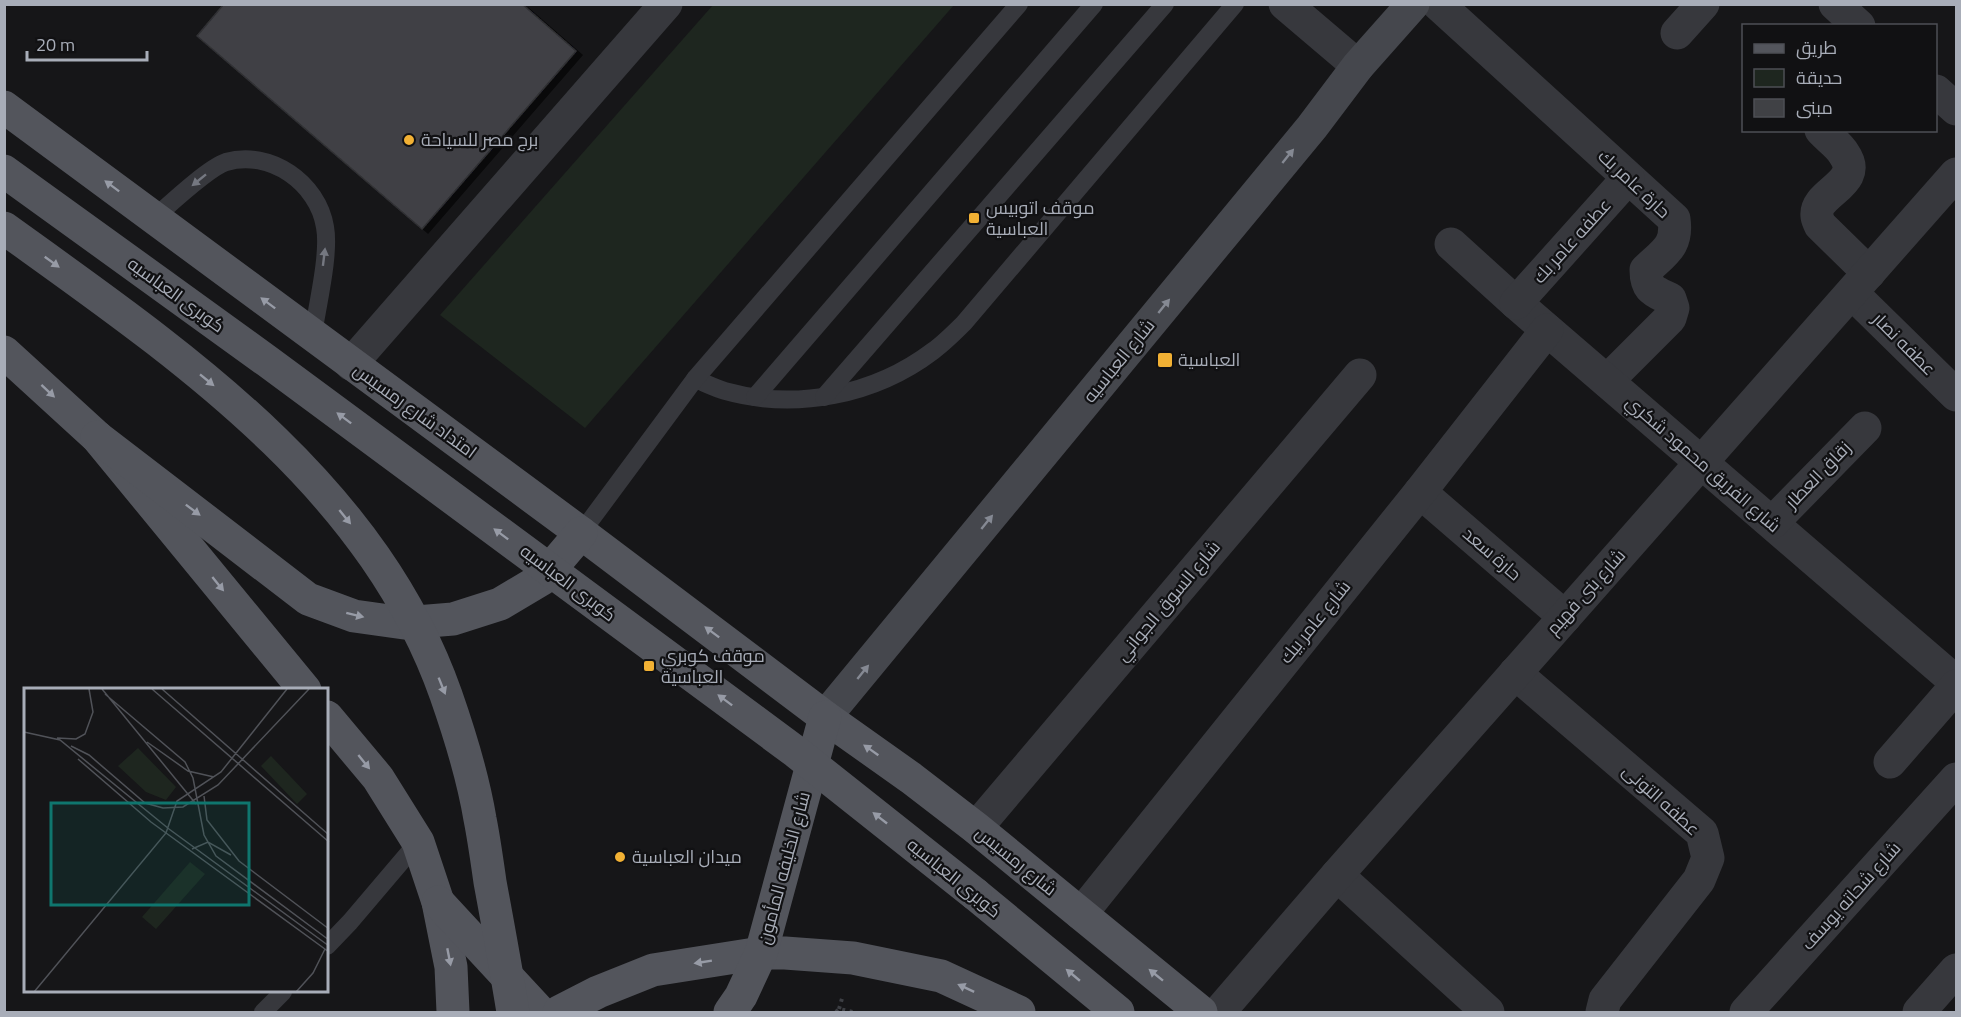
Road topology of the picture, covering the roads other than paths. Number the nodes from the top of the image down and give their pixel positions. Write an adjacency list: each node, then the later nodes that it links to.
1 (666, 4): 27 (street)
2 (1019, 4): 29 (lane)
3 (1094, 4): 32 (lane)
4 (1165, 4): 33 (lane)
5 (1235, 4): 33 (lane)
6 (1285, 4): 11 (street)
7 (1413, 4): 11 (main road, شارع العباسيه)
8 (1438, 4): 18 (street, حارة عامر بك)
9 (1702, 4): 10 (street)
10 (1677, 33)
11 (1358, 66): 44 (main road, شارع العباسيه, one-way to 11)
12 (1937, 93): 14 (street)
13 (4, 106): 19 (main road, امتداد شارع رمسيس, one-way to 13)
14 (1956, 109)
15 (1823, 132): 22 (street, عطفه نصار)
16 (4, 171): 65 (main road, كوبرى العباسيه, one-way to 16, bridge)
17 (1956, 174): 22 (street, شارع بنى فهيم)
18 (1628, 178): 23 (street, عطفه عامر بك); 30 (street, حارة عامر بك)
19 (154, 218): 25 (main road, امتداد شارع رمسيس, one-way to 19); 25 (lane, one-way to 19)
20 (4, 228): 60 (main road, one-way to 60, bridge)
21 (1451, 244): 23 (street, شارع الفريق محمود شكري)
22 (1861, 283): 31 (street, عطفه نصار); 36 (street, شارع بنى فهيم)
23 (1516, 303): 24 (street, شارع الفريق محمود شكري)
24 (1547, 330): 30 (street, شارع الفريق محمود شكري); 37 (street, شارع عامر بيك)
25 (313, 335): 27 (main road, امتداد شارع رمسيس)
26 (4, 351): 35 (main road, one-way to 35)
27 (351, 364): 39 (main road, امتداد شارع رمسيس)
28 (1360, 375): 48 (street, شارع السوق الجواني)
29 (695, 379): 32 (lane); 39 (lane)
30 (1607, 381): 36 (street, شارع الفريق محمود شكري)
31 (1956, 395)
32 (755, 397): 33 (lane)
33 (824, 397)
34 (1864, 428): 38 (street, زقاق العطار)
35 (97, 437): 39 (main road, one-way to 39); 43 (main road, one-way to 43)
36 (1701, 463): 38 (street, شارع الفريق محمود شكري); 40 (street, شارع بنى فهيم)
37 (1420, 492): 40 (street, حارة سعد); 52 (street, شارع عامر بيك)
38 (1772, 523): 42 (street, شارع الفريق محمود شكري)
39 (581, 533): 44 (main road, امتداد شارع رمسيس, one-way to 39)
40 (1565, 617): 41 (street, شارع بنى فهيم)
41 (1515, 674): 50 (street, شارع بنى فهيم); 68 (street, عطفه التونى)
42 (1956, 684): 46 (street)
43 (303, 688)
44 (825, 717): 48 (main road, شارع رمسيس, one-way to 44); 54 (main road, شارع الخليفه المأمون)
45 (328, 718): 49 (main road, one-way to 49)
46 (1890, 762)
47 (1956, 779): 69 (street, شارع شحاته يوسف)
48 (976, 828): 52 (main road, شارع رمسيس)
49 (418, 842): 51 (main road); 53 (lane)
50 (1337, 875): 57 (street); 67 (street, شارع بنى فهيم)
51 (438, 902): 59 (main road, one-way to 59); 61 (main road)
52 (1081, 914): 66 (main road, شارع رمسيس, one-way to 52)
53 (328, 945)
54 (761, 953): 62 (main road, one-way to 62); 63 (main road, شارع الخليفه المأمون); 64 (main road, one-way to 54)
55 (1956, 970): 70 (street)
56 (282, 993): 58 (lane)
57 (1478, 1009)
58 (263, 1012)
59 (453, 1012)
60 (513, 1012)
61 (540, 1012)
62 (559, 1012)
63 (730, 1012)
64 (1018, 1012)
65 (1118, 1012)
66 (1201, 1012)
67 (1219, 1012)
68 (1602, 1012)
69 (1746, 1012)
70 (1919, 1012)

